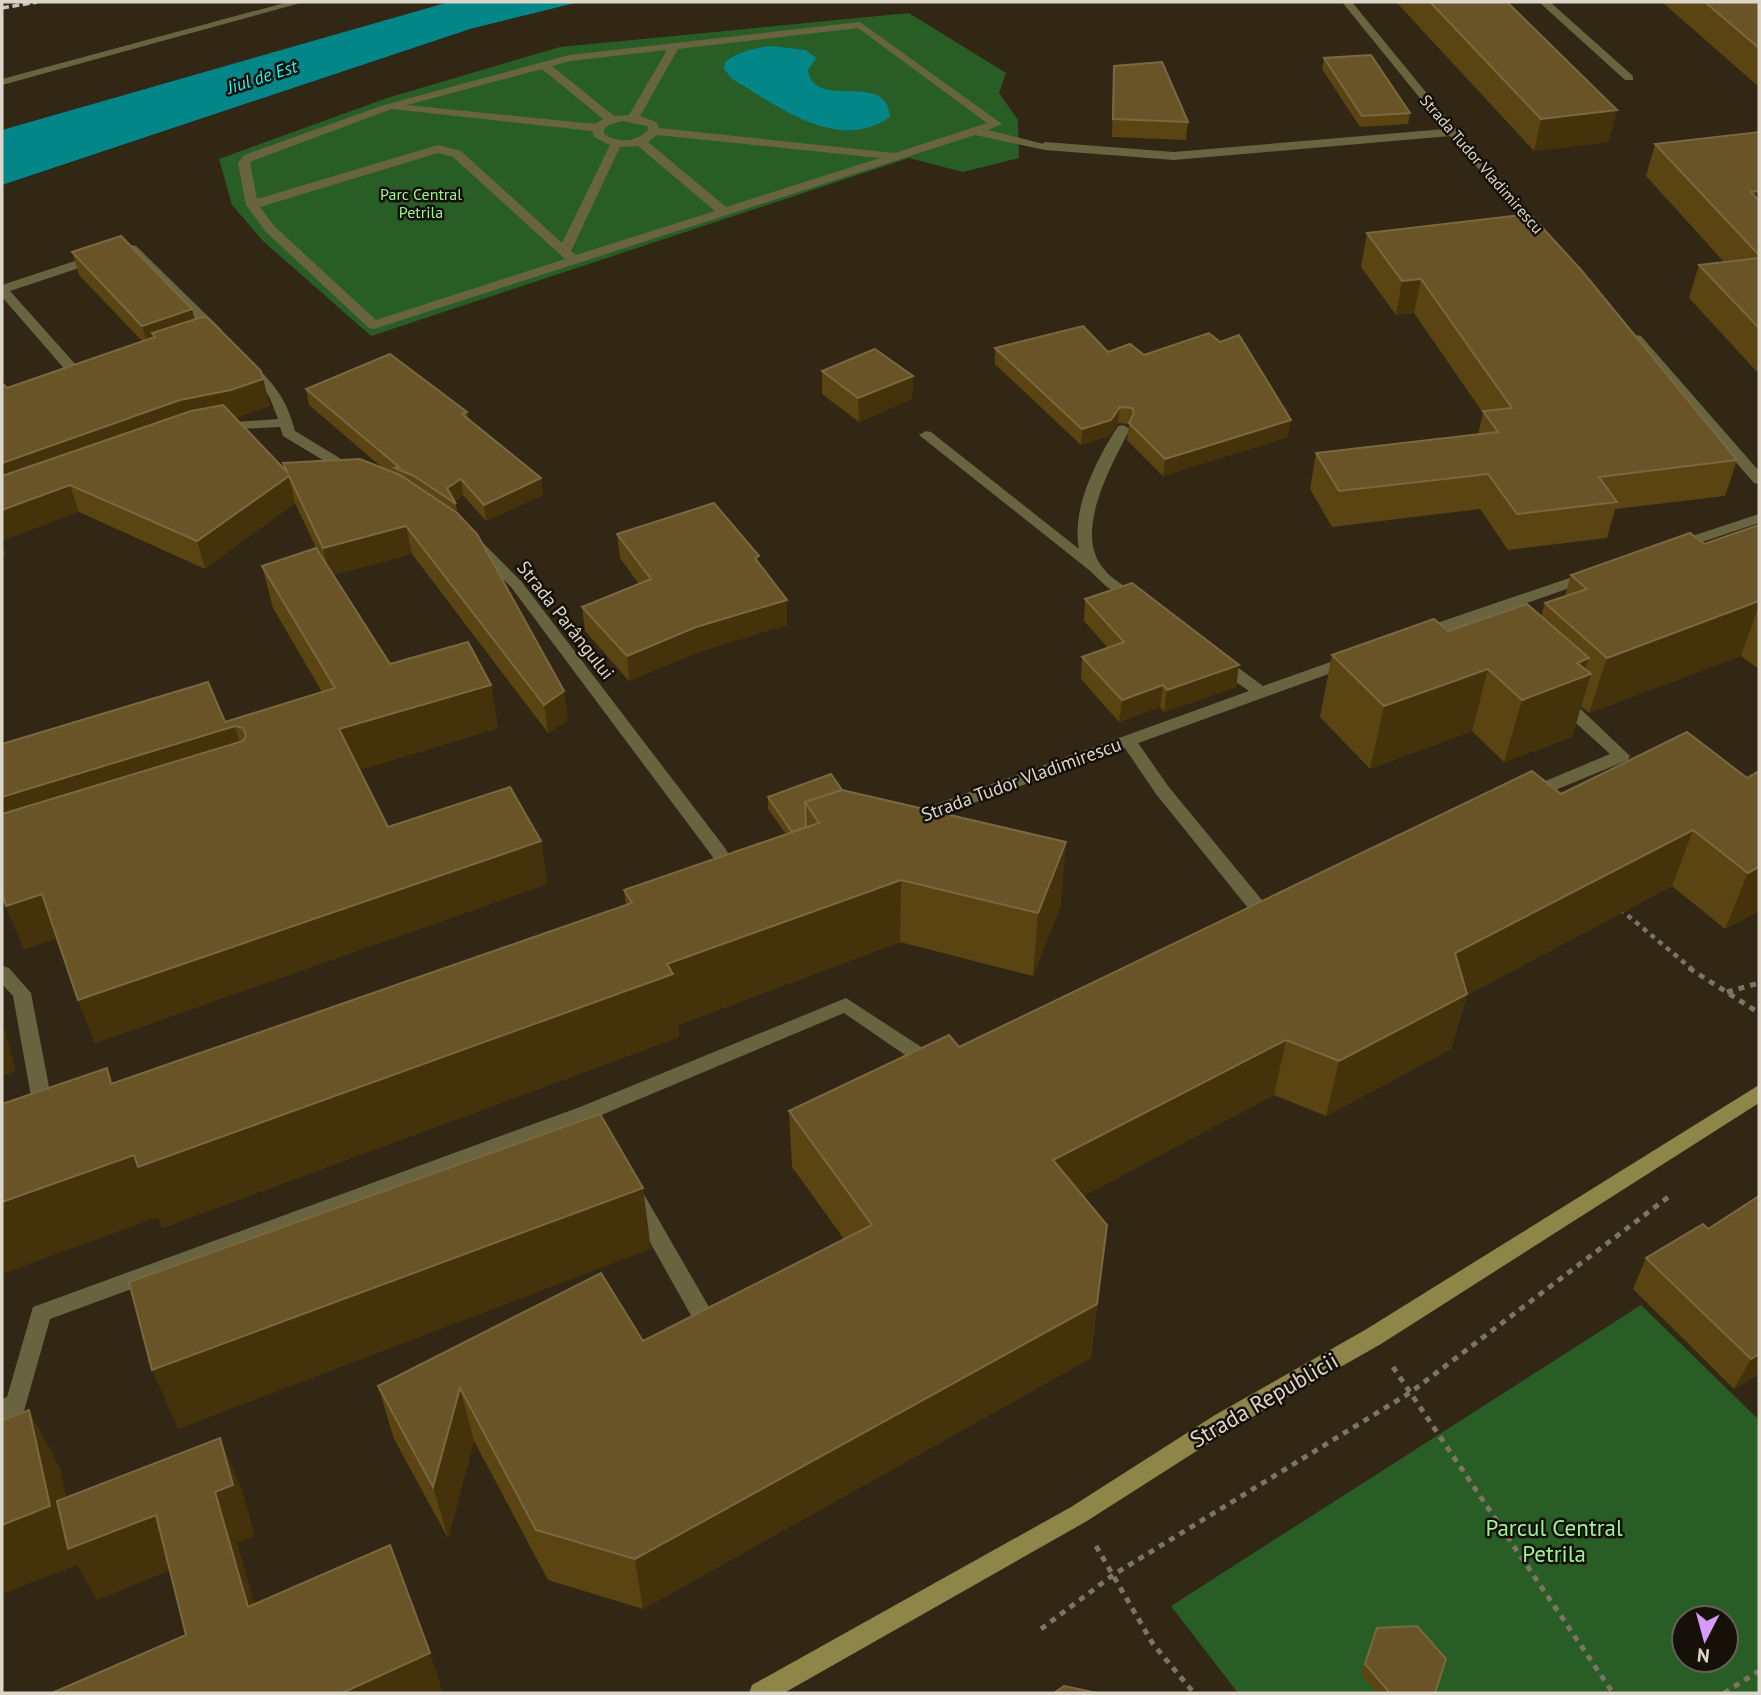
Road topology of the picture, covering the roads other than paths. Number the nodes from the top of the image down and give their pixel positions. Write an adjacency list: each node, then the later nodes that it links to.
1 (299, 2): 7 (street)
2 (1347, 2): 14 (street, Strada Tudor Vladimirescu)
3 (1544, 2): 6 (street)
4 (674, 47): 5 (street); 9 (street); 13 (street)
5 (544, 65): 8 (street); 10 (street)
6 (1629, 78)
7 (2, 82)
8 (388, 107): 11 (street); 18 (street)
9 (632, 118): 10 (street); 12 (street)
10 (611, 120): 11 (street)
11 (598, 128): 16 (street)
12 (654, 131): 15 (street); 17 (street)
13 (975, 131): 14 (street); 17 (street)
14 (1453, 132): 20 (street, Strada Tudor Vladimirescu)
15 (640, 142): 16 (street); 19 (street)
16 (617, 144): 21 (street)
17 (898, 156): 19 (street)
18 (252, 205): 21 (street); 22 (street)
19 (724, 212): 22 (street)
20 (1550, 243)
21 (564, 252): 22 (street)
22 (575, 261)
23 (2, 289): 25 (street); 26 (street)
24 (1625, 327): 31 (street)
25 (80, 378)
26 (284, 423): 28 (street); 30 (street)
27 (1123, 429): 35 (street)
28 (207, 430)
29 (926, 435): 35 (street)
30 (365, 478)
31 (1759, 480)
32 (1759, 518): 34 (street)
33 (456, 528): 48 (street, Strada Parângului)
34 (1664, 551)
35 (1097, 571): 37 (street)
36 (1599, 573): 38 (street)
37 (1152, 611)
38 (1470, 617): 39 (street); 40 (street)
39 (1489, 633)
40 (1407, 639)
41 (1206, 652): 44 (street)
42 (1370, 653): 44 (street, Strada Tudor Vladimirescu)
43 (1546, 686): 46 (street)
44 (1261, 692): 45 (street, Strada Tudor Vladimirescu)
45 (1128, 741): 47 (street, Strada Tudor Vladimirescu); 49 (street)
46 (1509, 803)
47 (897, 824)
48 (735, 880)
49 (1222, 928)
50 (2, 973): 54 (street)
51 (956, 1051): 53 (street)
52 (1759, 1093): 59 (main road, Strada Republicii)
53 (587, 1113): 55 (street); 58 (street)
54 (23, 1120)
55 (607, 1148)
56 (628, 1183): 57 (street)
57 (701, 1313)
58 (2, 1409)
59 (761, 1693)

